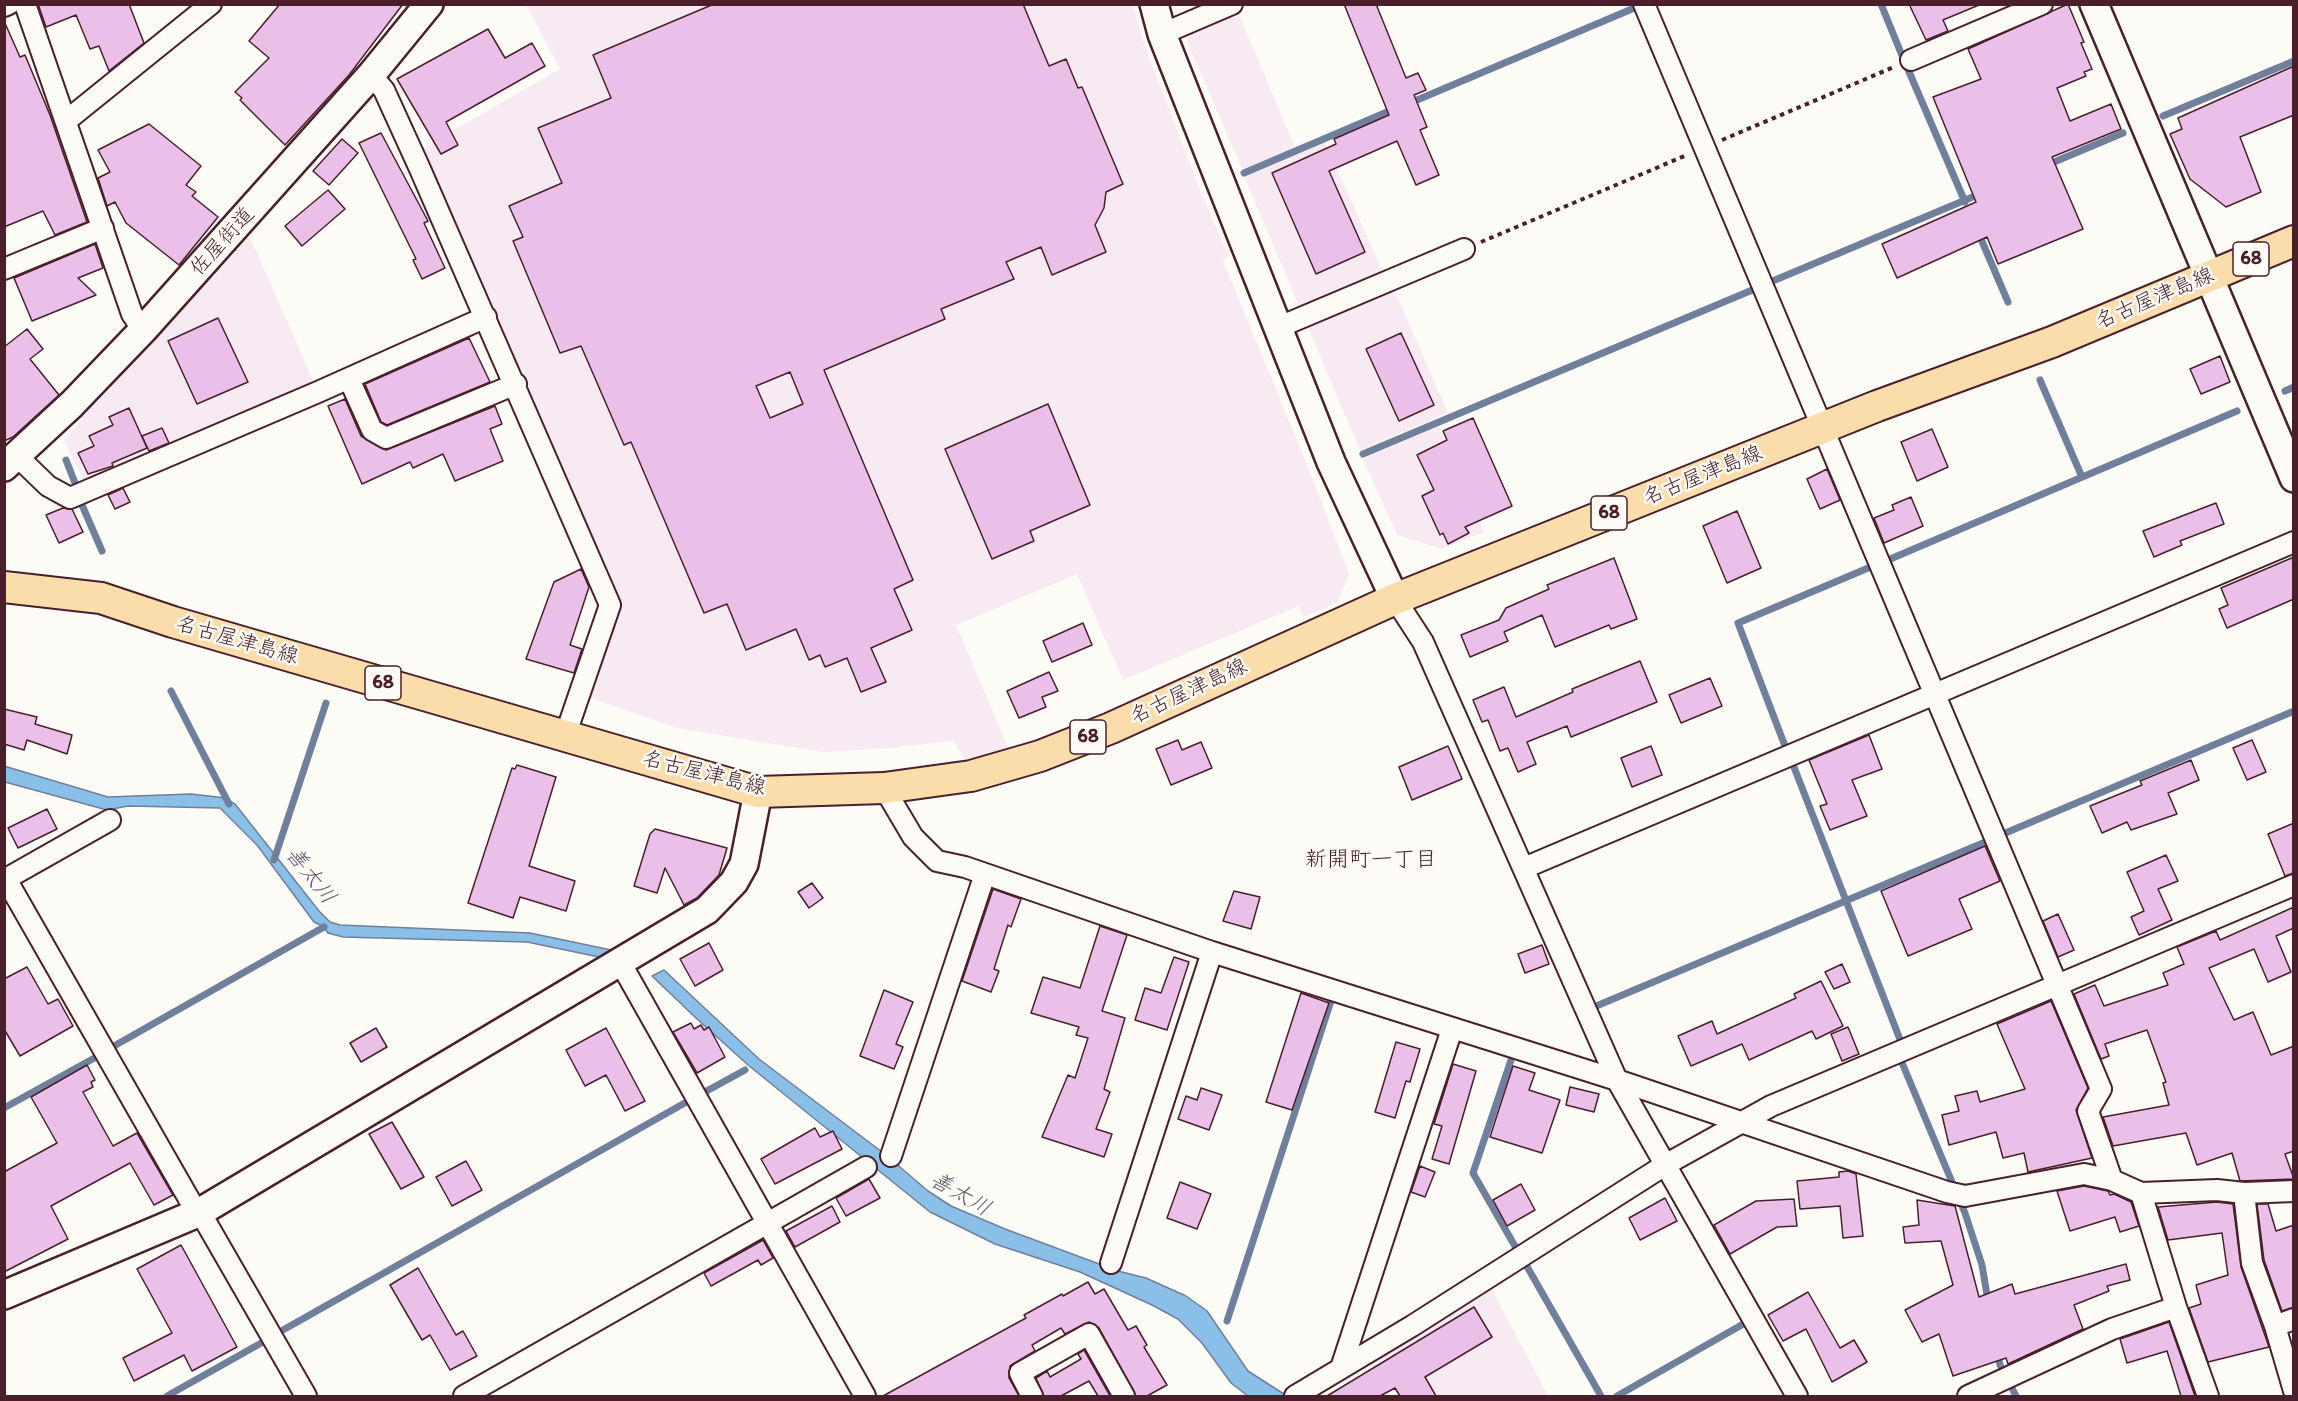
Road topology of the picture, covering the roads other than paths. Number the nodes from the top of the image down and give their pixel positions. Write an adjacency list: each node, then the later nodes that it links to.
1 (25, 4): 12 (street)
2 (212, 4): 12 (street)
3 (429, 4): 11 (street, 佐屋街道)
4 (1154, 4): 9 (street)
5 (1232, 4): 9 (street)
6 (1644, 4): 23 (street)
7 (2042, 4): 10 (street)
8 (2094, 4): 17 (street)
9 (1162, 34): 19 (street)
10 (1911, 60)
11 (371, 75): 18 (street); 20 (street, 佐屋街道)
12 (66, 121): 13 (street)
13 (103, 228): 16 (street); 20 (street)
14 (2294, 241): 17 (main road, 名古屋津島線 / 68)
15 (1464, 249): 19 (street)
16 (4, 269)
17 (2209, 276): 23 (main road, 名古屋津島線 / 68); 25 (street)
18 (486, 317): 21 (street); 22 (street)
19 (1277, 328): 28 (street)
20 (143, 330): 24 (street, 佐屋街道)
21 (348, 379): 22 (street); 24 (street)
22 (516, 384): 30 (street)
23 (1822, 428): 28 (main road, 名古屋津島線 / 68); 29 (street)
24 (11, 461)
25 (2294, 478)
26 (2294, 542): 29 (street)
27 (4, 587): 30 (main road, 名古屋津島線 / 68)
28 (1395, 599): 31 (main road, 名古屋津島線 / 68); 34 (street)
29 (1935, 693): 34 (street); 40 (street)
30 (565, 736): 32 (main road, 名古屋津島線 / 68)
31 (884, 788): 32 (main road, 名古屋津島線 / 68); 35 (street)
32 (758, 792): 39 (street)
33 (110, 820): 36 (street)
34 (1524, 868): 42 (street)
35 (985, 874): 38 (street); 44 (street)
36 (5, 879): 51 (street)
37 (2294, 885): 40 (street)
38 (1212, 952): 41 (street); 53 (street)
39 (620, 962): 51 (street); 52 (street)
40 (2058, 985): 43 (street); 47 (street)
41 (1452, 1029): 42 (street); 57 (street)
42 (1617, 1080): 43 (street); 45 (street)
43 (1741, 1123): 45 (street); 47 (street)
44 (891, 1156)
45 (1665, 1165): 57 (street); 65 (street)
46 (866, 1167): 52 (street)
47 (2112, 1180): 49 (street)
48 (2294, 1191): 50 (street)
49 (2141, 1193): 50 (street); 55 (street)
50 (2244, 1193): 56 (street)
51 (199, 1213): 54 (street); 60 (street)
52 (768, 1224): 61 (street); 62 (street)
53 (1112, 1263)
54 (4, 1295)
55 (2176, 1307): 66 (street); 67 (street)
56 (2284, 1322): 58 (street)
57 (1341, 1368): 59 (street)
58 (2294, 1391)
59 (1298, 1395)
60 (306, 1396)
61 (464, 1396)
62 (865, 1396)
63 (1032, 1396): 64 (street)
64 (1124, 1396)
65 (1797, 1396)
66 (1968, 1396)
67 (2208, 1396)

